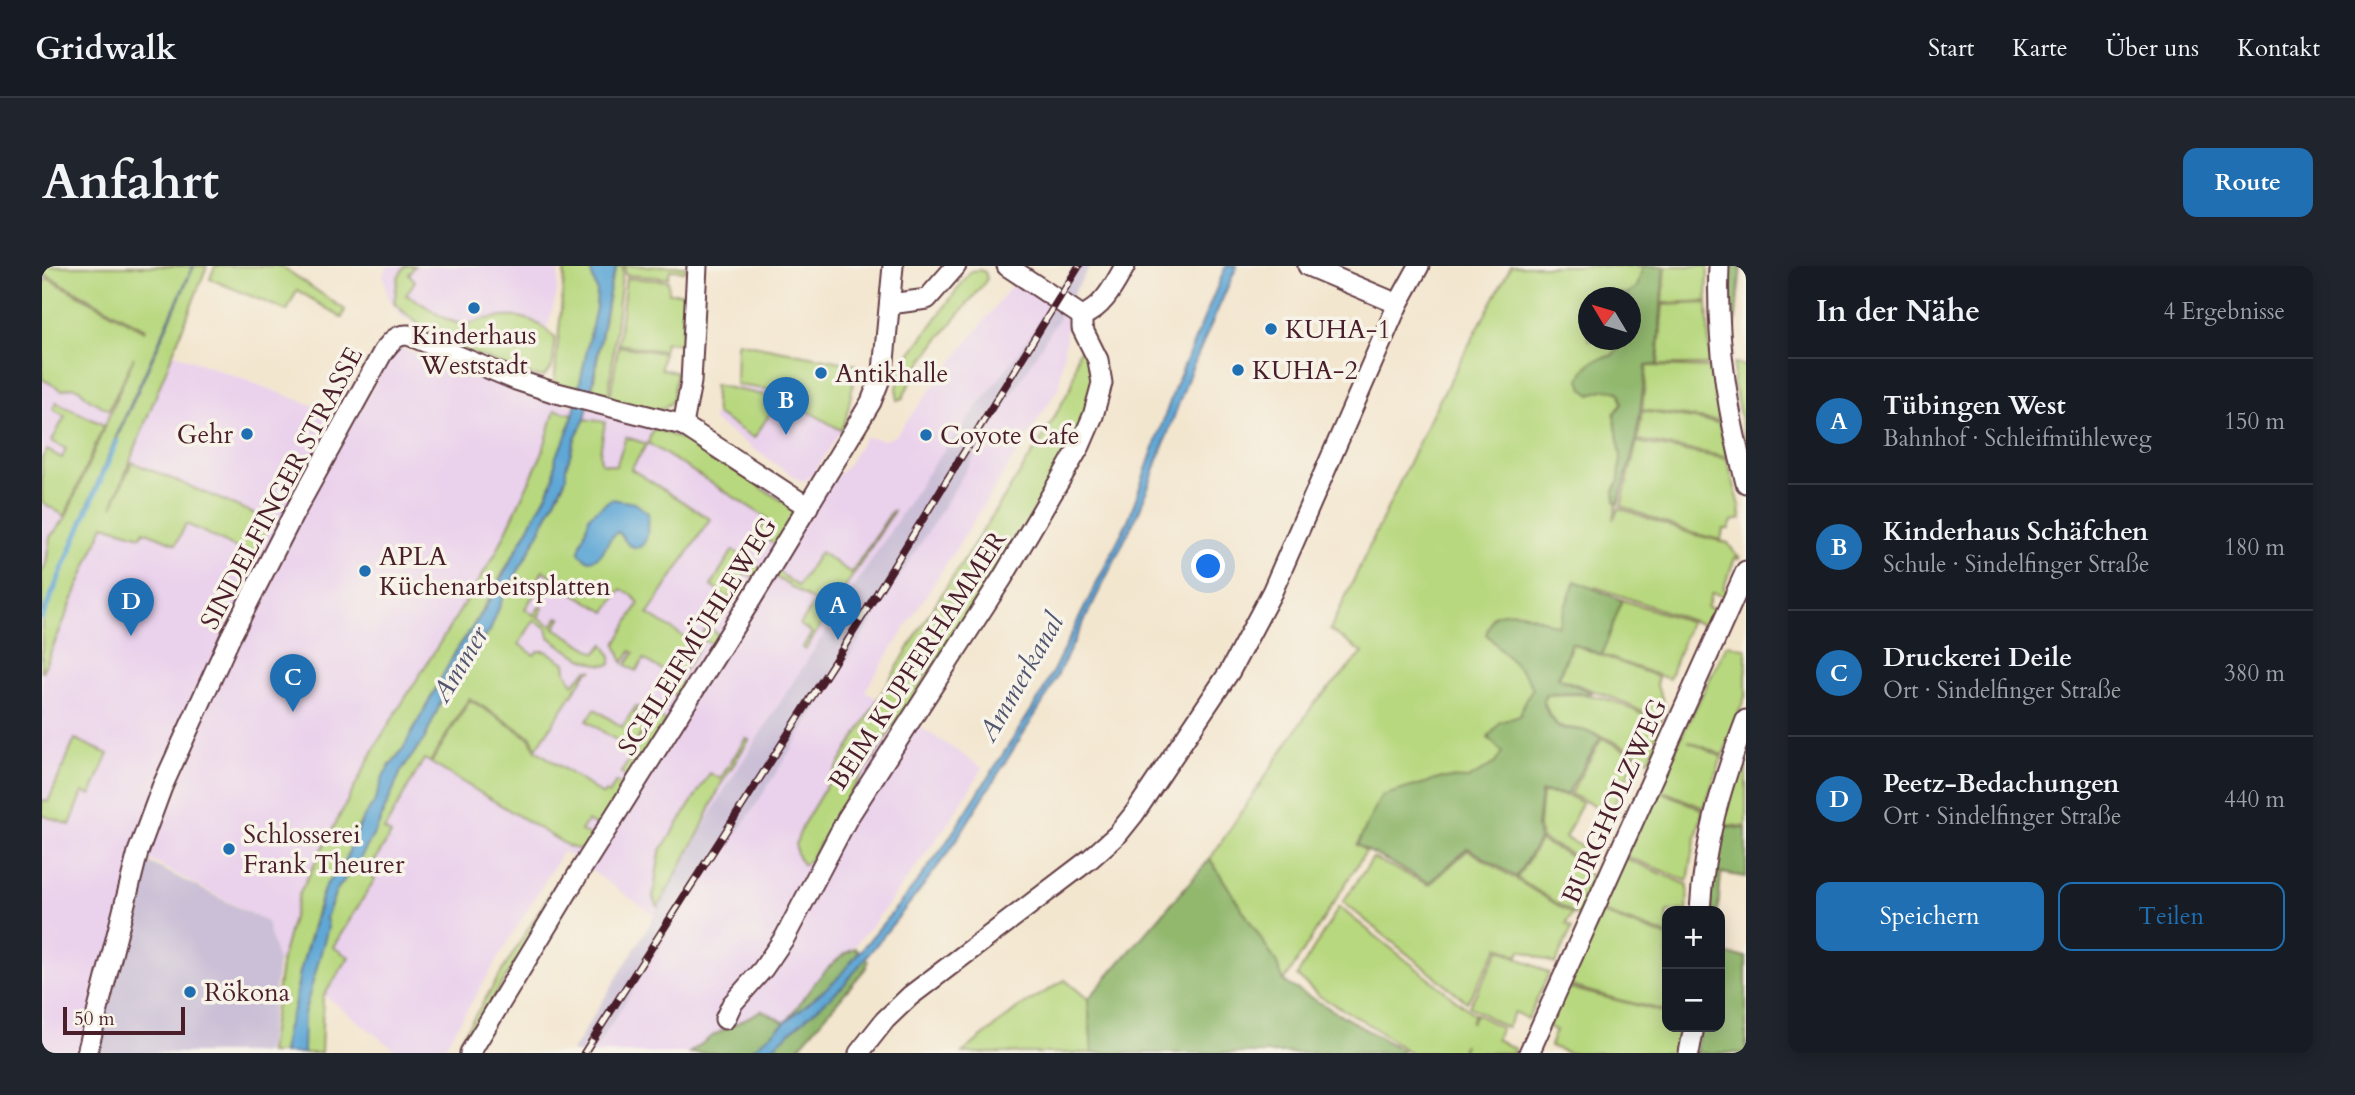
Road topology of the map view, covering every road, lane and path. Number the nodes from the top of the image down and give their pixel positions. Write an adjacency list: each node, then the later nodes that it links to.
1 (696, 266): 12 (street)
2 (893, 266): 9 (street, SCHLEIFMÜHLEWEG)
3 (956, 266): 9 (street)
4 (1007, 266): 11 (street)
5 (1125, 266): 11 (street)
6 (1308, 266): 10 (street)
7 (1419, 266): 10 (street)
8 (1719, 266): 13 (street)
9 (890, 304): 14 (street, SCHLEIFMÜHLEWEG)
10 (1398, 304): 22 (street)
11 (1082, 316): 18 (street, BEIM KUPFERHAMMER)
12 (682, 425): 14 (street, SINDELFINGER STRASSE); 20 (street, SINDELFINGER STRASSE)
13 (1746, 483)
14 (808, 507): 21 (street, SCHLEIFMÜHLEWEG)
15 (1746, 571): 23 (street, BURGHOLZWEG)
16 (1746, 720): 17 (street)
17 (1701, 906)
18 (725, 1019)
19 (1693, 1032): 24 (street)
20 (87, 1053)
21 (470, 1053)
22 (859, 1053)
23 (1529, 1053)
24 (1689, 1053)

